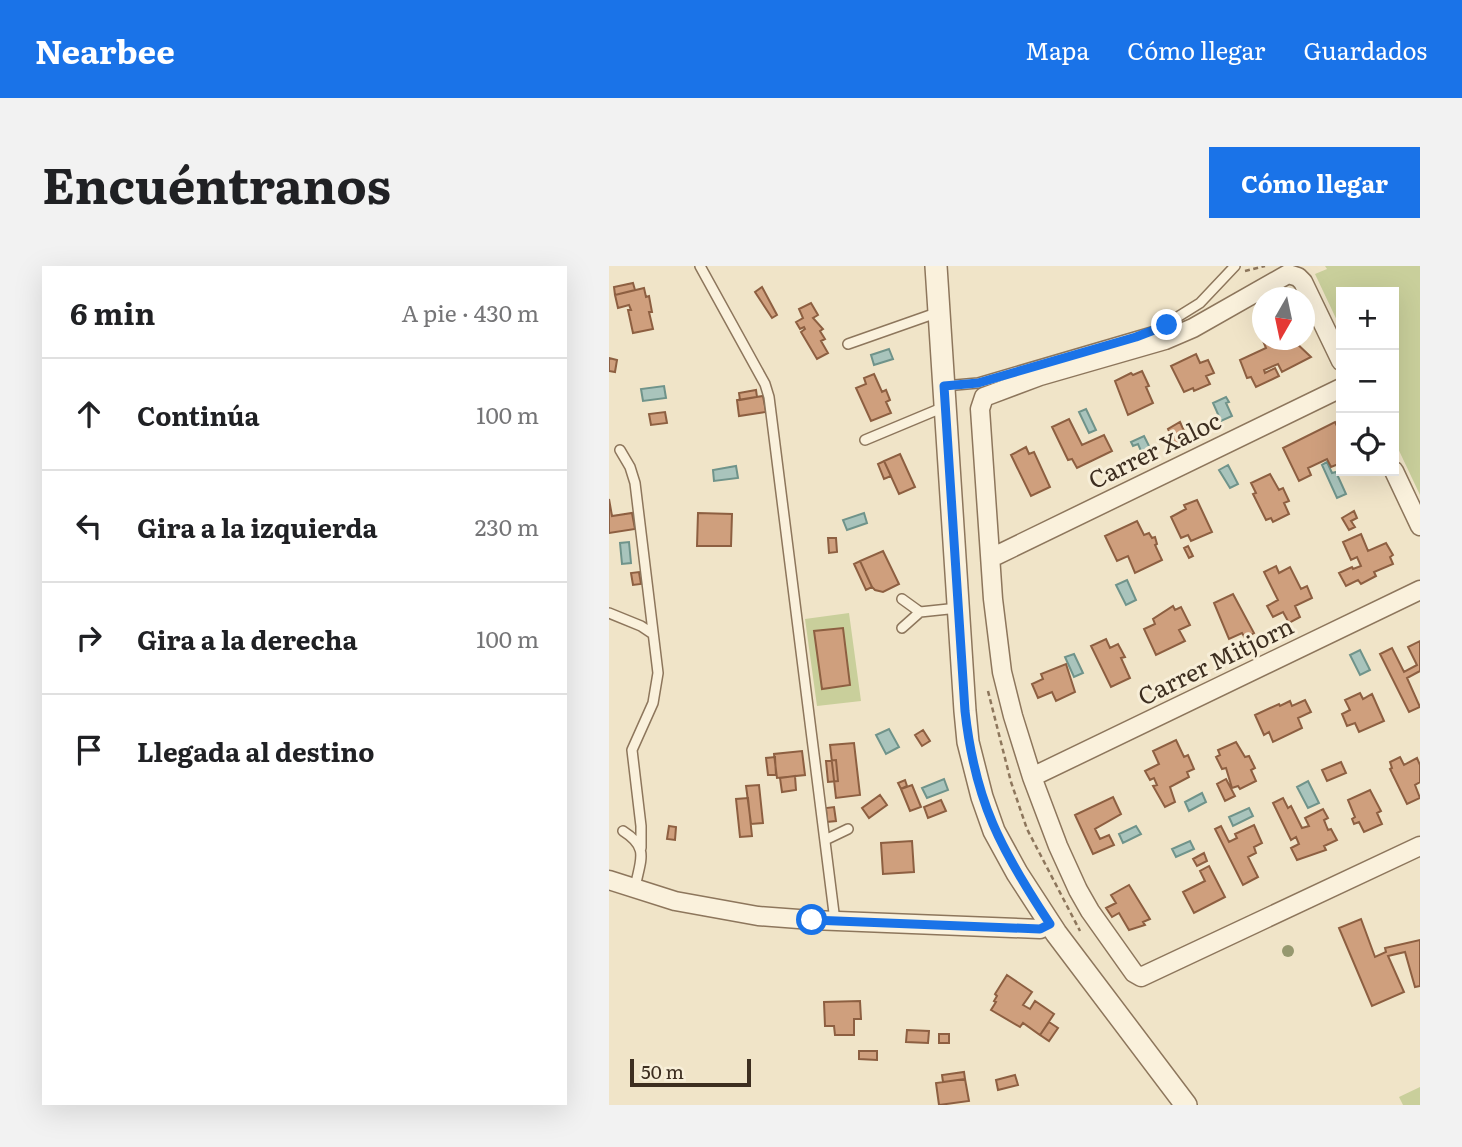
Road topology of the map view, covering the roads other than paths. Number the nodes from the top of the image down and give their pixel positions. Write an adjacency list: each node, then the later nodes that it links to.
1 (700, 266): 24 (lane)
2 (936, 266): 4 (street)
3 (1235, 266): 8 (lane)
4 (939, 312): 5 (lane); 8 (street)
5 (848, 344)
6 (1336, 351): 13 (street)
7 (1336, 390): 13 (street, Carrer Xaloc)
8 (944, 396): 9 (lane); 16 (street)
9 (865, 440)
10 (619, 450): 20 (lane)
11 (1396, 476): 12 (street)
12 (1420, 526)
13 (991, 558): 21 (street)
14 (1420, 590): 21 (street, Carrer Mitjorn)
15 (902, 599): 17 (lane)
16 (958, 608): 17 (lane); 30 (street)
17 (920, 612): 19 (lane)
18 (609, 613): 20 (lane)
19 (902, 628)
20 (653, 634): 26 (lane)
21 (1032, 777): 25 (street)
22 (848, 829): 24 (lane)
23 (623, 831): 26 (lane)
24 (825, 840): 29 (lane)
25 (1420, 846)
26 (641, 848): 28 (lane)
27 (609, 880): 28 (street)
28 (635, 888): 29 (street)
29 (835, 921): 30 (street)
30 (1050, 924): 31 (street)
31 (1187, 1105)

